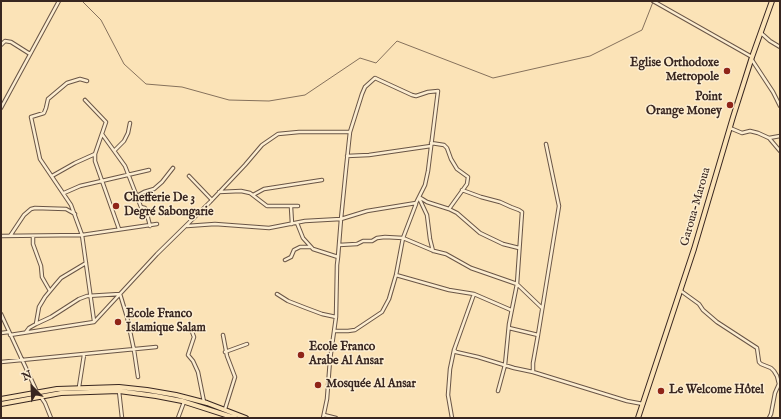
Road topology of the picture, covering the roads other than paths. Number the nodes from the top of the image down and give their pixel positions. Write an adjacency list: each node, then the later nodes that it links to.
1 (59, 1): 7 (street)
2 (653, 1): 8 (street)
3 (772, 1): 4 (main road, Garoua-Maroua)
4 (761, 34): 6 (street); 8 (main road, Garoua-Maroua)
5 (1, 45): 7 (street)
6 (780, 47)
7 (30, 54): 12 (street)
8 (752, 58): 11 (street); 14 (main road, Garoua-Maroua)
9 (87, 81): 28 (street)
10 (85, 100): 16 (street)
11 (780, 106)
12 (1, 108)
13 (130, 123): 21 (street)
14 (730, 128): 18 (street); 68 (main road, Garoua-Maroua)
15 (350, 132): 19 (street); 24 (street); 33 (street)
16 (102, 134): 21 (street); 23 (street)
17 (780, 136): 18 (street)
18 (769, 138): 22 (street)
19 (431, 144): 24 (street); 32 (street); 37 (street)
20 (546, 144): 73 (street)
21 (115, 150): 27 (street)
22 (780, 151)
23 (95, 154): 28 (street); 31 (street)
24 (347, 156): 46 (street)
25 (173, 168): 36 (street)
26 (149, 170): 27 (street)
27 (129, 174): 31 (street); 36 (street)
28 (52, 176): 34 (street)
29 (189, 176): 38 (street)
30 (322, 180): 35 (street)
31 (103, 181): 34 (street); 52 (street)
32 (462, 190): 44 (street); 60 (street)
33 (219, 192): 35 (street); 38 (street)
34 (64, 193): 40 (street)
35 (253, 195): 42 (street)
36 (137, 196): 50 (street)
37 (419, 197): 39 (street); 44 (street); 61 (street)
38 (212, 200): 51 (street)
39 (416, 203): 46 (street); 57 (street)
40 (72, 205): 43 (street); 45 (street)
41 (298, 206): 42 (street)
42 (291, 207): 49 (street)
43 (69, 209): 45 (street); 55 (street)
44 (449, 209): 60 (street)
45 (76, 214): 53 (street)
46 (341, 219): 47 (street); 58 (street)
47 (297, 223): 49 (street); 59 (street)
48 (158, 224): 50 (street)
49 (292, 224): 51 (street)
50 (150, 226): 52 (street)
51 (187, 226): 69 (street)
52 (119, 229): 53 (street)
53 (82, 235): 56 (street); 64 (street)
54 (1, 236): 55 (street)
55 (10, 236): 56 (street)
56 (33, 236): 67 (street)
57 (403, 238): 58 (street); 61 (street); 65 (street)
58 (339, 245): 62 (street)
59 (310, 247): 62 (street); 63 (street)
60 (519, 248): 66 (street)
61 (434, 251): 66 (street)
62 (338, 257): 76 (street)
63 (285, 260)
64 (86, 263): 67 (street); 72 (street)
65 (396, 275): 71 (street); 81 (street)
66 (517, 284): 73 (street); 74 (street)
67 (50, 291): 78 (street)
68 (681, 291): 106 (main road, Garoua-Maroua); 117 (street)
69 (120, 294): 72 (street); 77 (street); 89 (street)
70 (277, 294): 76 (street)
71 (474, 294): 74 (street); 90 (street)
72 (91, 295): 77 (street); 78 (street)
73 (542, 308): 86 (street)
74 (511, 310): 79 (street)
75 (1, 314): 84 (street)
76 (336, 317): 81 (street)
77 (94, 322): 82 (street)
78 (36, 324): 82 (street)
79 (509, 328): 86 (street); 95 (street)
80 (191, 329): 104 (street)
81 (334, 331): 108 (street)
82 (26, 332): 84 (street)
83 (1, 333): 84 (street)
84 (10, 333): 93 (street)
85 (223, 335): 91 (street)
86 (538, 336): 96 (street)
87 (247, 344): 91 (street)
88 (156, 347): 89 (street)
89 (134, 350): 92 (street); 97 (street)
90 (454, 350): 95 (street); 115 (street)
91 (225, 352): 107 (street)
92 (84, 355): 93 (street); 98 (street)
93 (23, 361): 94 (street); 101 (street)
94 (1, 362)
95 (505, 365): 96 (street); 100 (street)
96 (533, 372): 106 (street)
97 (138, 377)
98 (79, 387): 101 (main road); 104 (main road)
99 (119, 391): 101 (main road); 103 (main road); 110 (street)
100 (498, 391)
101 (39, 394): 102 (main road); 105 (main road); 109 (street)
102 (1, 399)
103 (184, 402): 111 (street); 112 (main road)
104 (204, 402): 107 (main road)
105 (1, 404)
106 (643, 404): 116 (main road, Garoua-Maroua)
107 (225, 409): 113 (main road)
108 (323, 416): 114 (street)
109 (51, 418)
110 (122, 418)
111 (178, 418)
112 (235, 418)
113 (246, 418)
114 (336, 418)
115 (452, 418)
116 (638, 418)
117 (768, 418)

